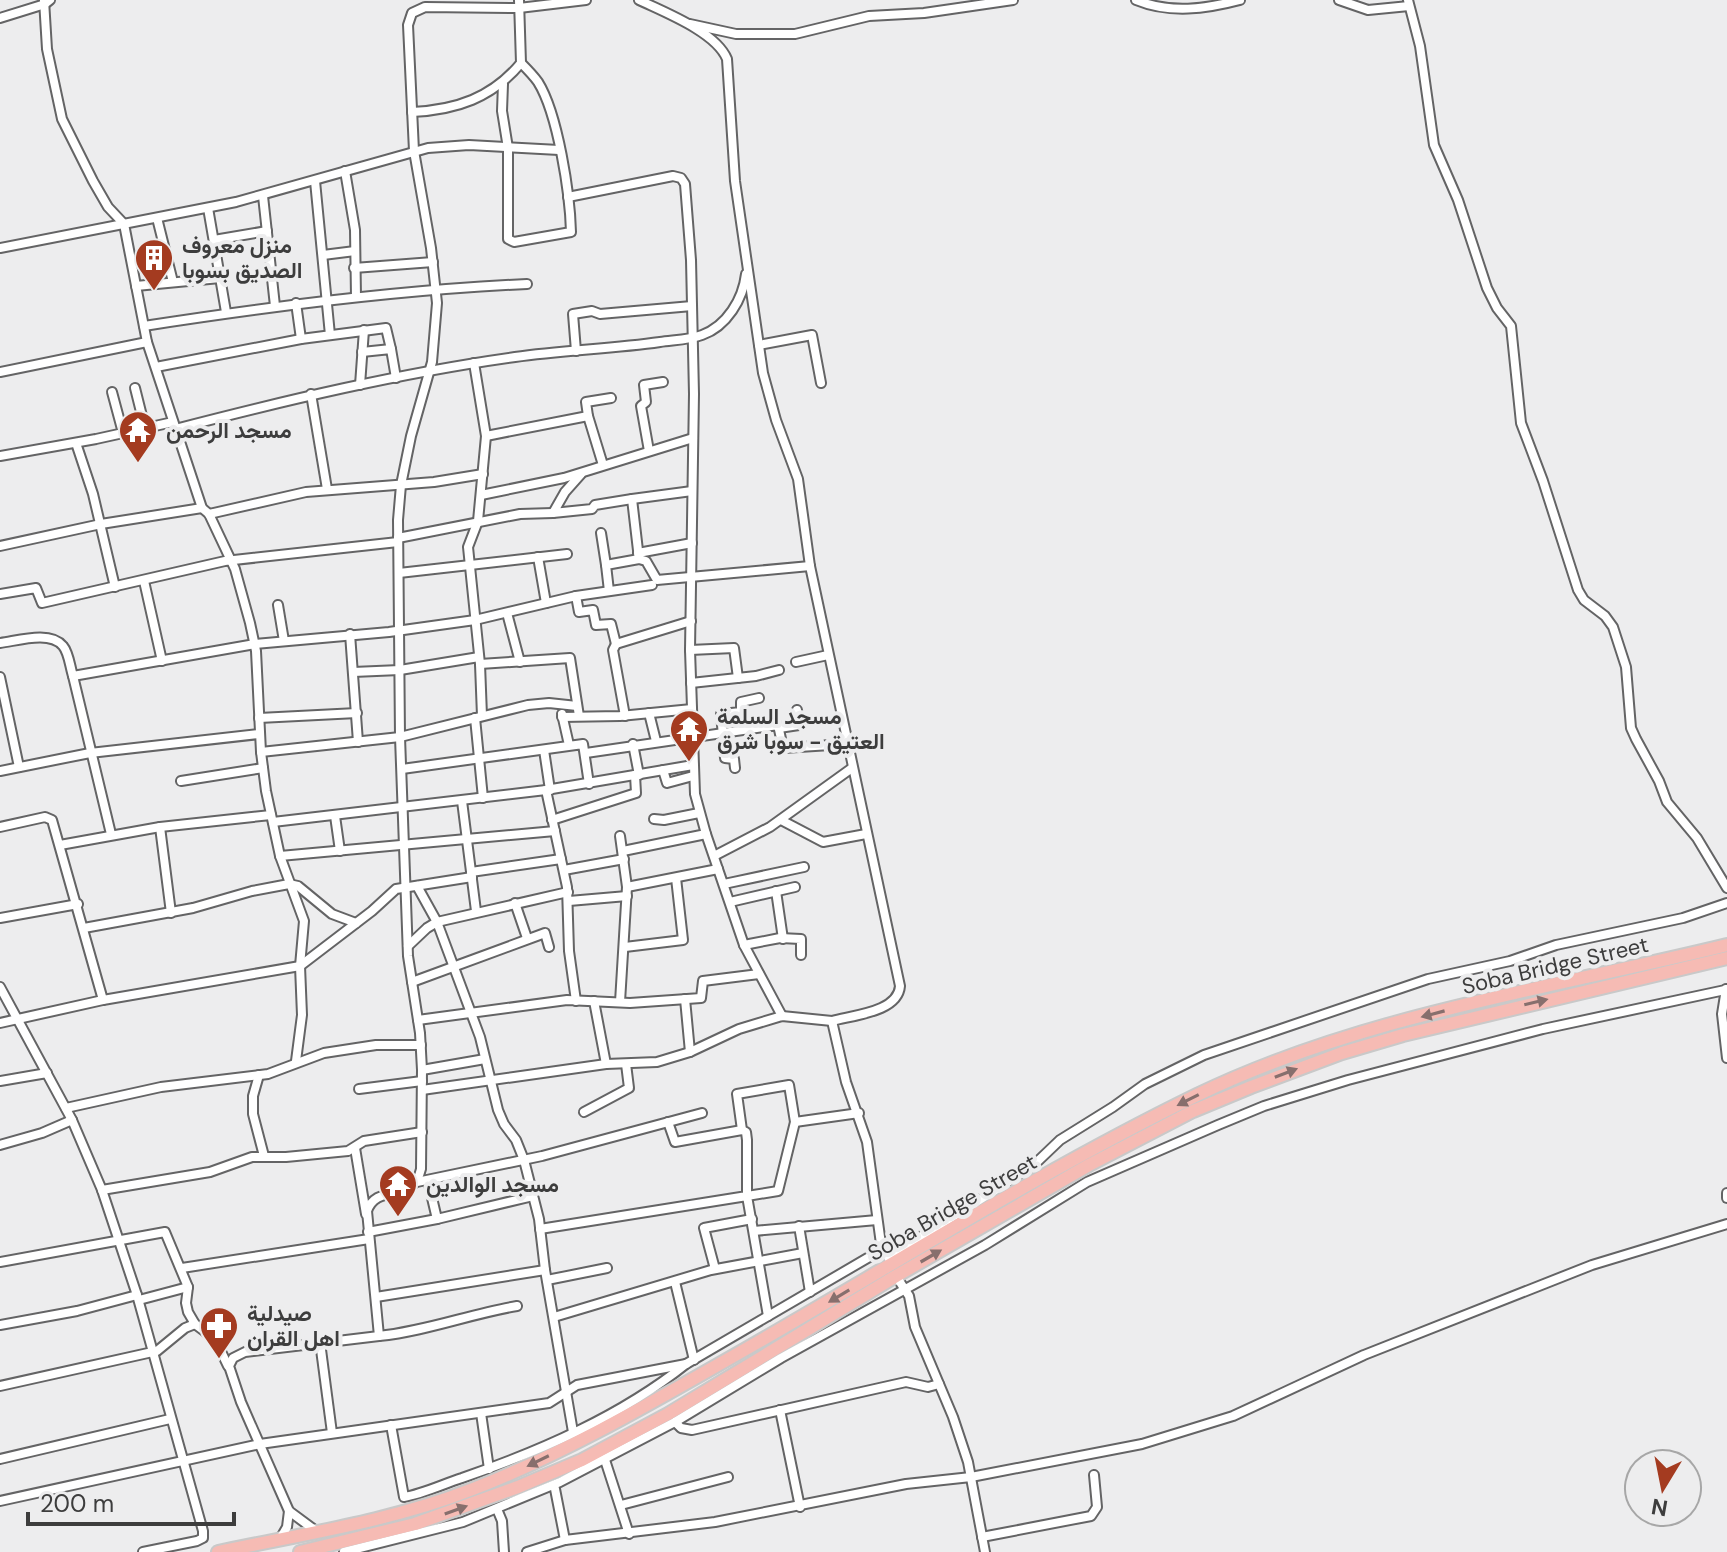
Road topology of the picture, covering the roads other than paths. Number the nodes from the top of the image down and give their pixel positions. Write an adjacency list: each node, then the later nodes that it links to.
1 (408, 0): 11 (street)
2 (586, 0): 10 (street)
3 (639, 0): 13 (street)
4 (1013, 0): 13 (street)
5 (1136, 0): 6 (street)
6 (1240, 0)
7 (1339, 0): 9 (street)
8 (47, 1): 12 (street); 26 (street)
9 (1409, 3): 207 (street)
10 (519, 4): 11 (street); 14 (street)
11 (412, 13): 16 (street)
12 (0, 18)
13 (686, 22): 32 (street)
14 (521, 63): 15 (street); 18 (street)
15 (503, 84): 16 (street); 17 (street)
16 (412, 112): 19 (street)
17 (508, 148): 18 (street); 19 (street); 23 (street)
18 (559, 150): 23 (street)
19 (414, 151): 20 (street); 33 (street)
20 (345, 171): 21 (street); 30 (street)
21 (315, 181): 22 (street); 31 (street)
22 (263, 196): 24 (street); 27 (street)
23 (568, 197): 44 (street)
24 (208, 208): 25 (street); 28 (street)
25 (157, 218): 26 (street); 36 (street)
26 (124, 224): 29 (street); 38 (street)
27 (267, 231): 28 (street); 43 (street)
28 (214, 240): 35 (street)
29 (0, 248)
30 (355, 251): 31 (street); 34 (street)
31 (323, 255): 41 (street)
32 (747, 261): 49 (street); 52 (street)
33 (433, 262): 34 (street); 39 (street)
34 (354, 268): 40 (street)
35 (220, 278): 36 (street); 45 (street)
36 (173, 282): 38 (street)
37 (527, 284): 39 (street)
38 (136, 286): 46 (street)
39 (436, 288): 40 (street); 59 (street)
40 (356, 297): 41 (street)
41 (327, 300): 42 (street); 48 (street)
42 (296, 303): 43 (street); 50 (street)
43 (275, 306): 45 (street)
44 (692, 306): 49 (street); 54 (street)
45 (226, 312): 46 (street)
46 (144, 326): 51 (street)
47 (364, 330): 48 (street); 53 (street); 55 (street)
48 (330, 335): 50 (street)
49 (693, 337): 54 (street); 73 (street)
50 (301, 339): 57 (street)
51 (147, 342): 57 (street); 58 (street)
52 (759, 345): 62 (street); 99 (street)
53 (391, 349): 55 (street); 60 (street)
54 (576, 351): 56 (street)
55 (362, 352): 63 (street)
56 (474, 363): 59 (street); 72 (street)
57 (156, 367): 69 (street)
58 (0, 372)
59 (429, 372): 60 (street); 80 (street)
60 (396, 378): 63 (street)
61 (663, 382): 75 (street)
62 (821, 383)
63 (360, 385): 66 (street)
64 (135, 388): 70 (street)
65 (112, 392): 71 (street)
66 (311, 394): 69 (street); 81 (street)
67 (611, 398): 68 (street)
68 (588, 416): 72 (street); 77 (street)
69 (174, 425): 70 (street); 85 (street)
70 (145, 428): 71 (street)
71 (123, 433): 74 (street)
72 (486, 436): 79 (street)
73 (693, 438): 75 (street); 82 (street)
74 (76, 443): 76 (street); 88 (street)
75 (649, 451): 77 (street)
76 (0, 456)
77 (603, 465): 78 (street)
78 (583, 472): 83 (street); 86 (street)
79 (483, 474): 80 (street); 83 (street)
80 (401, 485): 81 (street); 90 (street)
81 (327, 489): 85 (street)
82 (692, 491): 84 (street); 91 (street)
83 (481, 495): 87 (street)
84 (632, 499): 86 (street); 94 (street)
85 (206, 511): 88 (street); 96 (street)
86 (553, 513): 87 (street)
87 (478, 521): 90 (street); 97 (street)
88 (101, 524): 92 (street); 104 (street)
89 (601, 533): 98 (street)
90 (398, 540): 96 (street); 100 (street)
91 (692, 543): 94 (street); 101 (street)
92 (0, 546)
93 (567, 554): 95 (street)
94 (638, 556): 98 (street); 101 (street)
95 (538, 557): 97 (street); 108 (street)
96 (231, 561): 102 (street); 117 (street)
97 (470, 565): 100 (street); 111 (street)
98 (606, 565): 105 (street)
99 (810, 566): 101 (street); 120 (street)
100 (399, 573): 113 (street)
101 (692, 577): 112 (street)
102 (144, 581): 104 (street); 122 (street)
103 (652, 585): 105 (street)
104 (115, 587): 106 (street)
105 (609, 591): 107 (street)
106 (0, 594)
107 (576, 596): 108 (street); 118 (street)
108 (546, 603): 110 (street)
109 (278, 605): 115 (street)
110 (507, 613): 111 (street); 123 (street)
111 (475, 620): 113 (street); 121 (street)
112 (691, 621): 118 (street); 119 (street)
113 (401, 631): 114 (street); 125 (street)
114 (350, 634): 115 (street); 127 (street)
115 (284, 641): 117 (street)
116 (0, 643): 128 (street)
117 (255, 644): 122 (street); 143 (street)
118 (616, 644): 140 (street)
119 (690, 650): 130 (street); 131 (street)
120 (828, 655): 124 (street); 153 (street)
121 (480, 660): 123 (street); 125 (street); 141 (street)
122 (162, 661): 128 (street)
123 (520, 662): 134 (street)
124 (796, 662)
125 (400, 670): 127 (street); 149 (street)
126 (779, 670): 130 (street)
127 (353, 672): 137 (street)
128 (73, 676): 157 (street)
129 (0, 677): 144 (street)
130 (738, 678): 131 (street)
131 (691, 683): 135 (street)
132 (759, 698): 146 (street)
133 (560, 705): 134 (street); 141 (street); 142 (street)
134 (577, 706): 139 (street)
135 (692, 709): 138 (street); 148 (street)
136 (797, 710): 145 (street)
137 (357, 713): 143 (street); 151 (street)
138 (649, 713): 140 (street); 150 (street)
139 (579, 716): 140 (street); 142 (street)
140 (625, 716)
141 (479, 717): 149 (street); 159 (street)
142 (562, 717): 154 (street)
143 (259, 718): 147 (street)
144 (4, 720): 161 (street)
145 (779, 728): 146 (street); 153 (street)
146 (723, 733): 148 (street); 163 (street)
147 (259, 734): 156 (street); 157 (street)
148 (691, 736): 150 (street); 160 (street)
149 (400, 737): 151 (street); 165 (street)
150 (656, 741): 152 (street)
151 (358, 742): 156 (street)
152 (633, 744): 158 (street); 168 (street)
153 (847, 744): 164 (street)
154 (569, 745): 155 (street); 158 (street)
155 (544, 750): 159 (street); 172 (street)
156 (261, 752): 162 (street)
157 (90, 753): 161 (street); 185 (street)
158 (586, 753): 171 (street)
159 (479, 757): 165 (street); 173 (street)
160 (693, 765): 166 (street); 169 (street)
161 (19, 767): 167 (street)
162 (263, 768): 170 (street); 178 (street)
163 (735, 768)
164 (852, 768): 181 (street); 187 (street)
165 (402, 769): 175 (street)
166 (663, 770): 168 (street); 169 (street)
167 (0, 771)
168 (637, 775): 171 (street); 180 (street)
169 (693, 776): 176 (street)
170 (181, 781)
171 (589, 784): 172 (street)
172 (548, 790): 173 (street); 180 (street)
173 (483, 798): 174 (street)
174 (462, 801): 175 (street); 189 (street)
175 (403, 808): 177 (street); 191 (street)
176 (699, 813): 179 (street); 186 (street)
177 (335, 816): 178 (street); 192 (street)
178 (272, 818): 183 (street); 194 (street)
179 (654, 819)
180 (552, 820): 184 (street)
181 (781, 820): 187 (street); 195 (street)
182 (0, 827): 190 (street)
183 (160, 827): 185 (street); 217 (street)
184 (555, 831): 189 (street); 196 (street)
185 (111, 834): 190 (street)
186 (706, 834): 193 (street); 195 (street)
187 (866, 834): 246 (street)
188 (620, 836): 193 (street)
189 (467, 839): 191 (street); 200 (street)
190 (60, 845): 215 (street)
191 (406, 845): 192 (street); 205 (street)
192 (340, 851): 194 (street)
193 (624, 855): 199 (street); 209 (street)
194 (280, 856): 203 (street)
195 (714, 856): 198 (street)
196 (561, 859): 199 (street); 200 (street)
197 (804, 867): 202 (street)
198 (718, 869): 201 (street); 204 (street)
199 (564, 870): 210 (street)
200 (472, 875): 205 (street); 216 (street)
201 (676, 878): 209 (street); 228 (street)
202 (748, 879): 204 (street); 211 (street)
203 (289, 884): 217 (street); 220 (street); 231 (street)
204 (724, 884): 212 (street)
205 (412, 886): 219 (street); 220 (street); 226 (street)
206 (795, 887): 208 (street)
207 (1727, 888)
208 (776, 891): 211 (street); 223 (street)
209 (627, 892): 210 (street); 228 (street)
210 (568, 896): 213 (street); 239 (street)
211 (753, 896): 212 (street)
212 (730, 902): 224 (street)
213 (515, 903): 216 (street); 222 (street)
214 (1727, 903): 293 (street)
215 (78, 904): 218 (street); 221 (street)
216 (476, 911): 219 (street)
217 (171, 913): 221 (street)
218 (0, 918)
219 (437, 922): 226 (street); 232 (street)
220 (356, 923): 231 (street)
221 (84, 928): 238 (street)
222 (527, 938): 227 (street); 232 (street)
223 (783, 939): 224 (street); 229 (street)
224 (744, 945): 233 (street)
225 (1727, 945): 293 (highway, Soba Bridge Street, one-way to 293)
226 (408, 947): 234 (street)
227 (549, 947)
228 (625, 947): 241 (street)
229 (801, 955)
230 (1727, 958): 293 (highway, Soba Bridge Street, one-way to 230)
231 (300, 966): 238 (street); 252 (street)
232 (454, 968): 234 (street); 242 (street)
233 (759, 974): 237 (street); 243 (street)
234 (412, 982): 244 (street)
235 (0, 987): 245 (street)
236 (1726, 989): 250 (street); 300 (street)
237 (685, 999): 241 (street); 249 (street)
238 (103, 1000): 245 (street)
239 (576, 1001): 240 (street); 242 (street)
240 (594, 1001): 241 (street); 253 (street)
241 (620, 1002)
242 (470, 1014): 244 (street); 251 (street)
243 (782, 1016): 246 (street); 249 (street)
244 (418, 1020): 248 (street)
245 (16, 1021): 247 (street); 256 (street)
246 (832, 1021): 265 (street)
247 (0, 1023)
248 (421, 1045): 252 (street); 255 (street)
249 (690, 1052): 254 (street)
250 (1727, 1058)
251 (485, 1059): 255 (street); 258 (street)
252 (296, 1061): 257 (street)
253 (606, 1064): 254 (street); 258 (street)
254 (626, 1064): 263 (street)
255 (422, 1070): 260 (street)
256 (47, 1073): 259 (street); 262 (street)
257 (259, 1075): 262 (street); 273 (street)
258 (489, 1080): 260 (street); 274 (street)
259 (0, 1081)
260 (422, 1086): 261 (street); 270 (street)
261 (359, 1089)
262 (66, 1108): 266 (street)
263 (584, 1112)
264 (702, 1113): 267 (street)
265 (859, 1113): 268 (street); 283 (street)
266 (72, 1120): 271 (street); 277 (street)
267 (668, 1122): 269 (street); 274 (street)
268 (795, 1122): 269 (street); 279 (street)
269 (742, 1130): 279 (street)
270 (422, 1132): 272 (street); 276 (street)
271 (0, 1145)
272 (355, 1148): 273 (street); 280 (street)
273 (264, 1156): 277 (street)
274 (524, 1160): 275 (street); 278 (street)
275 (428, 1181): 276 (street); 281 (street)
276 (417, 1182): 280 (street)
277 (102, 1190): 289 (street)
278 (533, 1196): 281 (street); 286 (street)
279 (747, 1196): 282 (street); 286 (street)
280 (366, 1215): 288 (street)
281 (437, 1219): 288 (street)
282 (752, 1219): 287 (street); 296 (street)
283 (877, 1220): 285 (street); 293 (street)
284 (1727, 1224): 331 (street)
285 (799, 1226): 287 (street); 290 (street)
286 (540, 1229): 297 (street)
287 (754, 1231): 291 (street)
288 (368, 1236): 294 (street); 303 (street)
289 (120, 1238): 292 (street); 294 (street); 302 (street)
290 (803, 1253): 291 (street); 301 (street)
291 (760, 1261): 296 (street); 305 (street)
292 (0, 1262)
293 (890, 1262): 300 (street); 301 (street); 328 (highway, Soba Bridge Street, one-way to 328); 333 (highway, Soba Bridge Street)
294 (182, 1268): 299 (street)
295 (607, 1268): 297 (street)
296 (715, 1269): 298 (street)
297 (546, 1275): 303 (street); 306 (street)
298 (675, 1282): 306 (street); 312 (street)
299 (188, 1287): 302 (street); 307 (street)
300 (904, 1288): 314 (street); 320 (street)
301 (810, 1292): 305 (street)
302 (138, 1297): 308 (street); 311 (street)
303 (376, 1297): 309 (street)
304 (517, 1306): 309 (street)
305 (768, 1316): 312 (street)
306 (554, 1317): 316 (street)
307 (195, 1324): 311 (street); 313 (street)
308 (0, 1325)
309 (379, 1336): 310 (street)
310 (320, 1342): 313 (street); 323 (street)
311 (153, 1352): 315 (street); 319 (street)
312 (690, 1362): 316 (street); 322 (street)
313 (229, 1369): 324 (street)
314 (939, 1384): 317 (street); 331 (street)
315 (0, 1386)
316 (566, 1391): 318 (street); 322 (street)
317 (780, 1410): 320 (street); 336 (street)
318 (481, 1413): 321 (street); 328 (street)
319 (170, 1419): 325 (street); 326 (street)
320 (675, 1422): 327 (street)
321 (391, 1425): 323 (street); 328 (street)
322 (573, 1432): 328 (street)
323 (332, 1433): 324 (street)
324 (260, 1444): 326 (street); 338 (street)
325 (0, 1459)
326 (182, 1460): 334 (street); 344 (street)
327 (606, 1462): 332 (street); 335 (street); 337 (street)
328 (492, 1474): 333 (highway); 339 (highway, Soba Bridge Street)
329 (1094, 1475): 341 (street)
330 (728, 1477): 335 (street)
331 (971, 1477): 336 (street); 341 (street)
332 (555, 1489): 337 (street); 343 (street)
333 (502, 1494): 346 (highway, Soba Bridge Street, one-way to 333)
334 (0, 1501)
335 (621, 1505): 340 (street)
336 (800, 1507): 340 (street)
337 (498, 1510): 347 (street); 348 (street)
338 (289, 1511): 339 (street); 342 (street)
339 (316, 1532): 342 (highway, Soba Bridge Street)
340 (629, 1534): 343 (street)
341 (982, 1537): 351 (street)
342 (280, 1539): 345 (highway, Soba Bridge Street)
343 (568, 1540): 349 (street); 350 (street)
344 (143, 1552)
345 (218, 1552)
346 (300, 1552)
347 (344, 1552)
348 (504, 1552)
349 (527, 1552)
350 (562, 1552)
351 (985, 1552)

